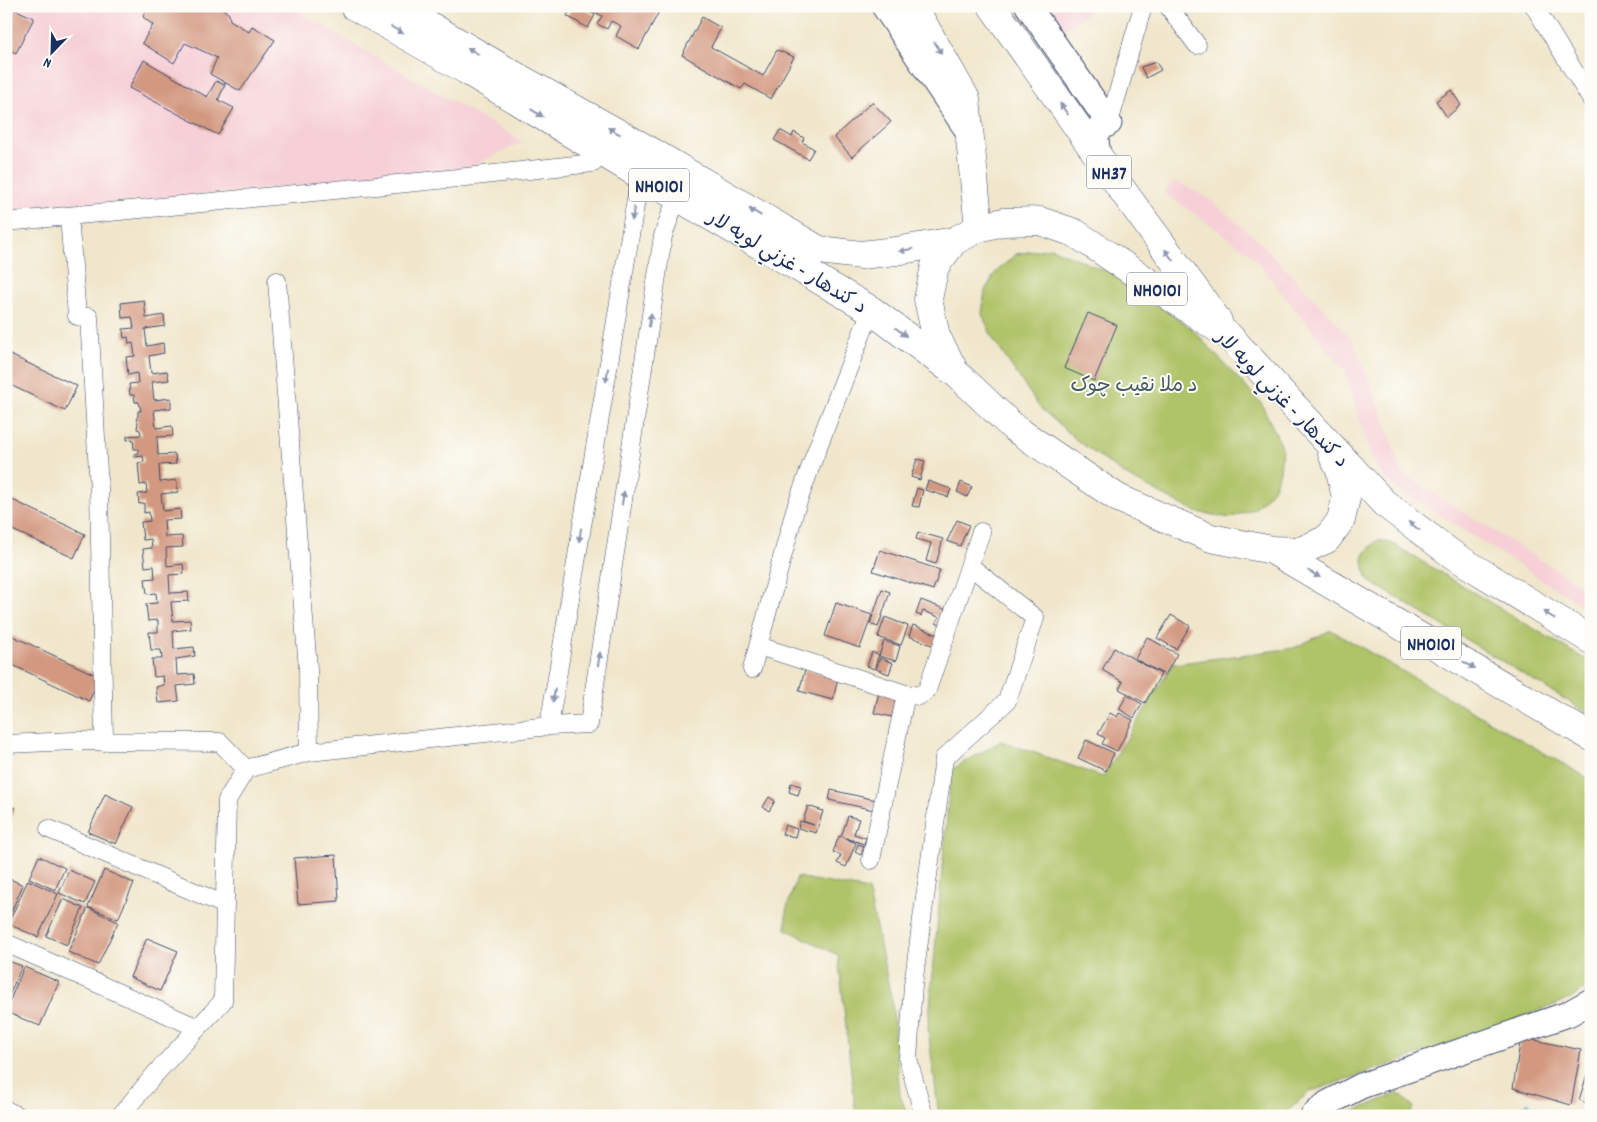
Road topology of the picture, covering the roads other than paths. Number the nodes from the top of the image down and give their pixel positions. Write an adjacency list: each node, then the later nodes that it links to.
1 (354, 6): 14 (highway, د کندهار - غزني لويه لار / NH0101, one-way to 14)
2 (396, 6): 16 (highway, د کندهار - غزني لويه لار / NH0101, one-way to 2)
3 (884, 6): 13 (street)
4 (913, 6): 13 (highway, one-way to 13)
5 (992, 6): 15 (highway, NH37, one-way to 5)
6 (1028, 6): 12 (street)
7 (1143, 6): 12 (street)
8 (1168, 6): 10 (street)
9 (1534, 6): 11 (street)
10 (1197, 45)
11 (1591, 99)
12 (1109, 123): 15 (street)
13 (970, 134): 20 (highway)
14 (604, 153): 16 (highway, د کندهار - غزني لويه لار / NH0101); 18 (street)
15 (1098, 156): 24 (highway, NH37, one-way to 15)
16 (646, 163): 17 (highway, د کندهار - غزني لويه لار / NH0101); 21 (highway, د کندهار - غزني لويه لار / NH0101, one-way to 16); 34 (street, one-way to 34)
17 (677, 196): 23 (highway, د کندهار - غزني لويه لار / NH0101); 34 (street, one-way to 17)
18 (69, 216): 19 (street); 36 (street)
19 (6, 222)
20 (979, 228): 21 (highway, د کندهار - غزني لويه لار / NH0101); 24 (highway, د کندهار - غزني لويه لار / NH0101)
21 (954, 242): 25 (highway, د کندهار - غزني لويه لار / NH0101)
22 (277, 281): 38 (street)
23 (871, 310): 25 (highway, د کندهار - غزني لويه لار / NH0101, one-way to 25); 31 (street)
24 (1229, 336): 26 (highway, د کندهار - غزني لويه لار / NH0101)
25 (957, 374): 28 (highway, د کندهار - غزني لويه لار / NH0101)
26 (1324, 440): 28 (highway, NH0101); 30 (highway, د کندهار - غزني لويه لار / NH0101, one-way to 26)
27 (981, 532): 29 (street)
28 (1272, 550): 35 (highway, د کندهار - غزني لويه لار / NH0101, one-way to 35)
29 (970, 566): 33 (street); 49 (street)
30 (1591, 640)
31 (759, 646): 32 (street); 33 (street)
32 (752, 669)
33 (906, 694): 41 (street)
34 (548, 726): 38 (street)
35 (1591, 737)
36 (104, 742): 37 (street); 39 (street)
37 (6, 744)
38 (310, 752): 39 (street)
39 (246, 769): 42 (street)
40 (48, 829): 42 (street)
41 (871, 860)
42 (225, 905): 45 (street)
43 (6, 943): 45 (street)
44 (1591, 1001): 50 (street)
45 (198, 1028): 48 (street)
46 (6, 1110): 47 (street)
47 (18, 1116)
48 (120, 1116)
49 (924, 1116)
50 (1313, 1116)

